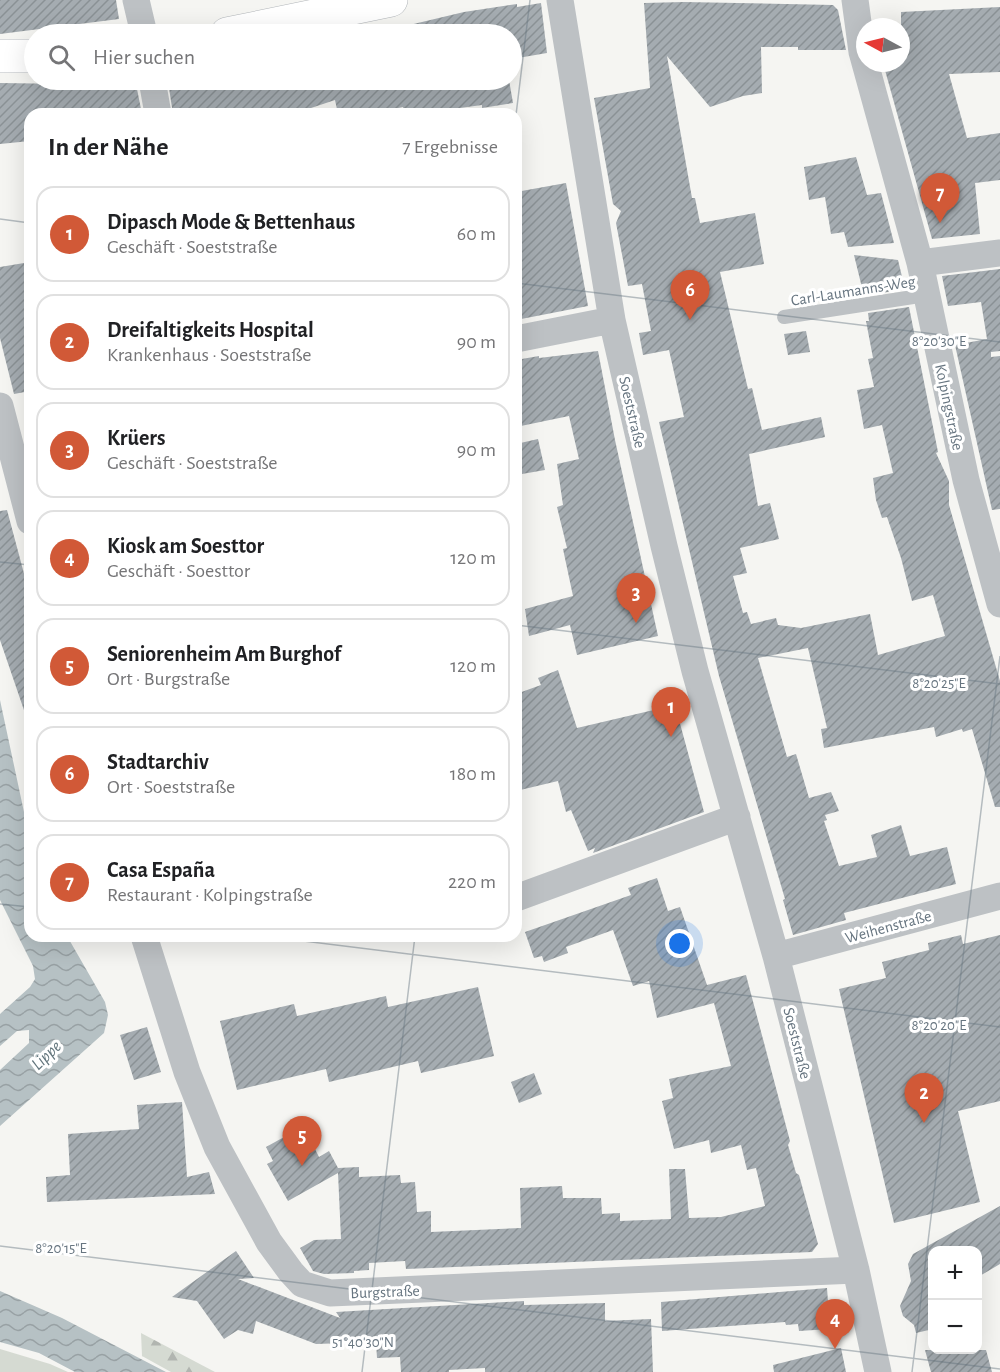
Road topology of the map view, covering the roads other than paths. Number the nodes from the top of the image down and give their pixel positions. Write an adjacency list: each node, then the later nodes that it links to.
1 (136, 0): 6 (street)
2 (391, 0): 5 (street)
3 (560, 0): 16 (street, Soeststraße)
4 (855, 0): 13 (street, Kolpingstraße)
5 (298, 10): 7 (street)
6 (142, 24)
7 (257, 24)
8 (0, 56): 9 (street)
9 (24, 56)
10 (154, 90): 11 (street)
11 (157, 108)
12 (1000, 253): 13 (street)
13 (920, 263): 14 (street, Kolpingstraße)
14 (926, 295): 15 (lane, Carl-Laumanns-Weg); 21 (street, Kolpingstraße)
15 (784, 317)
16 (612, 320): 17 (street); 22 (street, Soeststraße)
17 (522, 338)
18 (0, 406): 19 (street)
19 (19, 433): 20 (street)
20 (24, 473)
21 (1000, 604)
22 (737, 817): 23 (street); 26 (street, Soeststraße)
23 (522, 896)
24 (1000, 896): 26 (street, Weihenstraße)
25 (146, 942): 27 (street, Burgstraße)
26 (776, 956): 27 (street, Soeststraße)
27 (856, 1270): 28 (street, Soeststraße)
28 (878, 1372)

